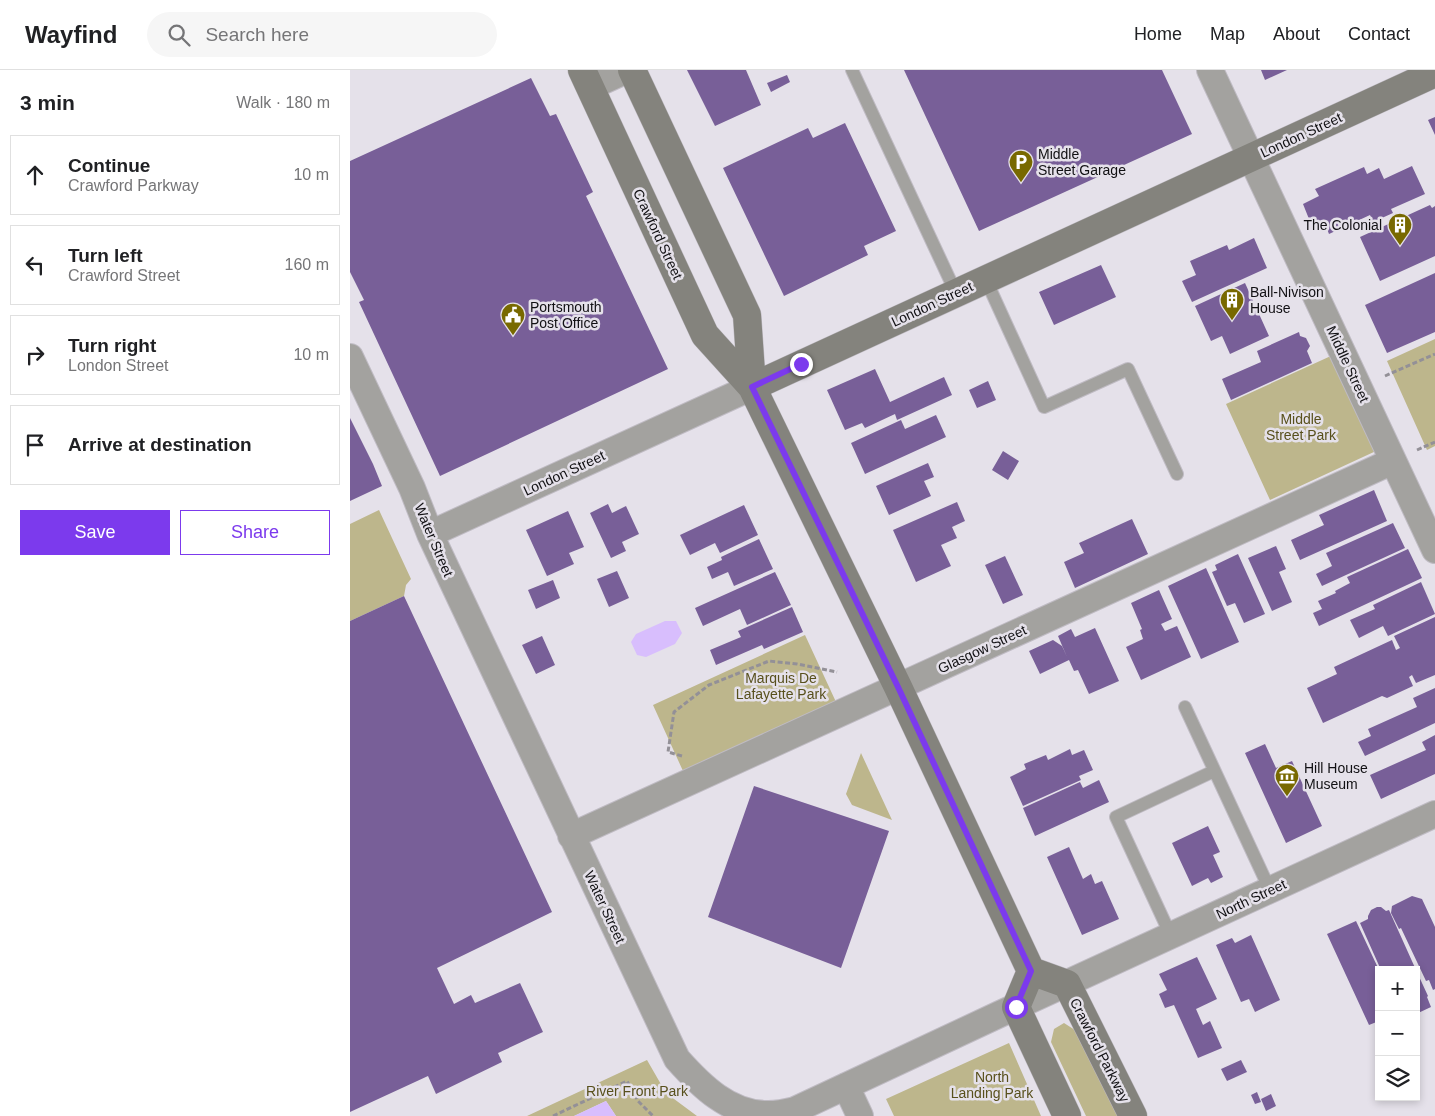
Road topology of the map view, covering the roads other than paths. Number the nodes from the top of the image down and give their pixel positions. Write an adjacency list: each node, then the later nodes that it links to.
1 (628, 70): 6 (street)
2 (632, 70): 11 (main road, Crawford Street)
3 (852, 70): 9 (lane)
4 (1210, 70): 7 (street, Middle Street)
5 (1435, 73): 7 (main road, London Street)
6 (586, 78): 11 (main road, Crawford Street)
7 (1251, 158): 8 (main road, London Street); 12 (street, Middle Street)
8 (986, 280): 9 (main road, London Street); 13 (lane)
9 (956, 293): 11 (main road, London Street)
10 (350, 357): 14 (street, Water Street)
11 (752, 387): 14 (street, London Street); 16 (main road, Crawford Street)
12 (1393, 461): 15 (street, Middle Street); 16 (street, Glasgow Street)
13 (1177, 474)
14 (430, 534): 20 (street, Water Street)
15 (1435, 550)
16 (898, 687): 20 (street, Glasgow Street); 23 (main road, Crawford Street)
17 (1185, 708): 18 (lane)
18 (1214, 771): 21 (lane); 22 (lane)
19 (1435, 814): 21 (street, North Street)
20 (571, 836): 26 (street, Water Street)
21 (1270, 890): 22 (street, North Street)
22 (1171, 936): 24 (street, North Street)
23 (1031, 971): 24 (main road); 25 (main road)
24 (1067, 984): 25 (street, Water Street); 29 (main road, Crawford Parkway)
25 (1016, 1007): 26 (street, Water Street); 28 (main road)
26 (846, 1086): 27 (street)
27 (860, 1116)
28 (1067, 1116)
29 (1133, 1116)

